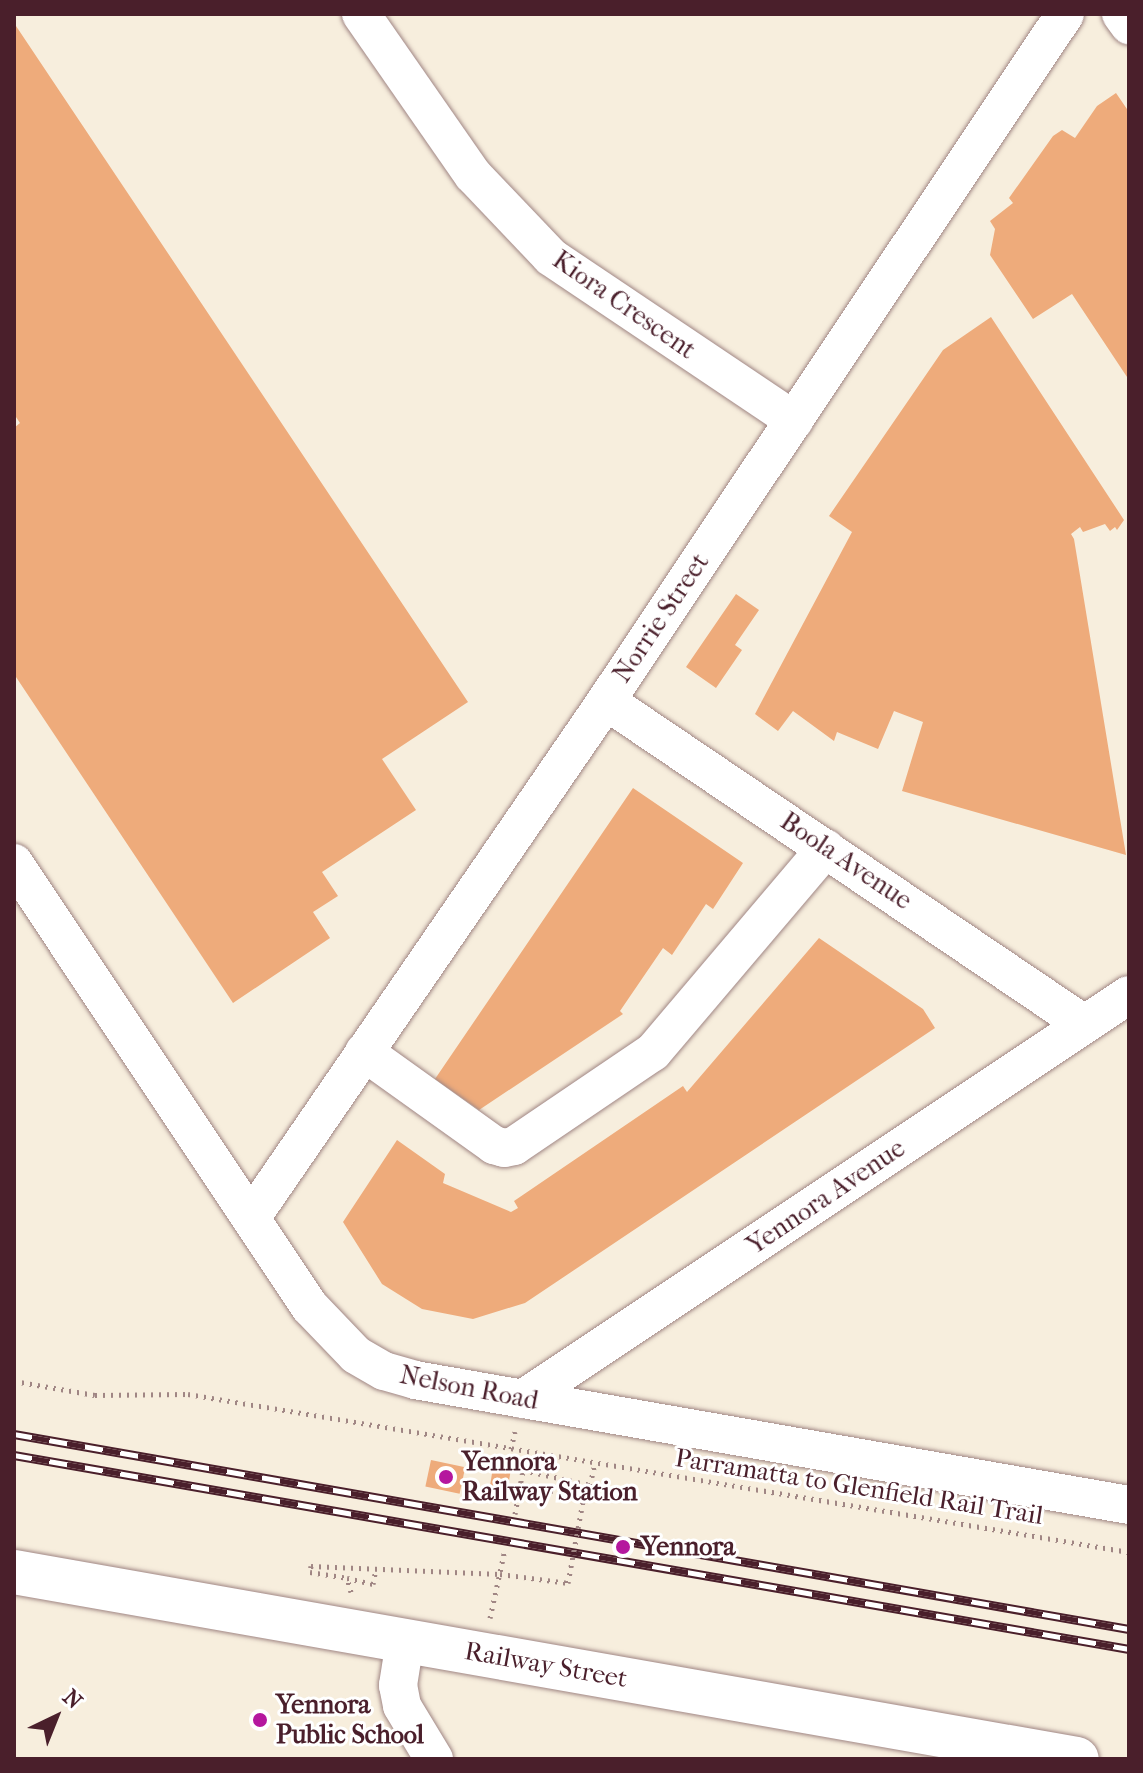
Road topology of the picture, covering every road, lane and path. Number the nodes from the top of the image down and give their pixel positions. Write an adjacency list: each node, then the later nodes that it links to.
1 (361, 14): 5 (street, Kiora Crescent)
2 (1065, 14): 5 (street, Norrie Street)
3 (1121, 14): 4 (street)
4 (1129, 25)
5 (794, 420): 6 (street, Norrie Street)
6 (606, 701): 7 (street, Boola Avenue); 11 (street, Norrie Street)
7 (826, 848): 10 (street, Boola Avenue); 11 (street)
8 (14, 863): 12 (street, Nelson Road)
9 (1129, 995): 10 (street, Yennora Avenue)
10 (1084, 1024): 14 (street, Yennora Avenue)
11 (364, 1052): 12 (street, Norrie Street)
12 (251, 1218): 14 (street, Nelson Road)
13 (14, 1381): 15 (path, Parramatta to Glenfield Rail Trail)
14 (523, 1399): 17 (street, Nelson Road)
15 (595, 1464): 16 (path); 20 (path, Parramatta to Glenfield Rail Trail)
16 (520, 1485): 18 (path); 23 (path, bridge)
17 (1129, 1505)
18 (515, 1514)
19 (505, 1549): 23 (path)
20 (1129, 1552)
21 (376, 1569): 23 (path); 24 (path); 24 (path)
22 (14, 1572): 27 (main road, Railway Street)
23 (500, 1574): 26 (path)
24 (347, 1578): 25 (path)
25 (348, 1592)
26 (492, 1608)
27 (405, 1641): 28 (street); 29 (main road, Railway Street)
28 (434, 1759)
29 (1077, 1759)

